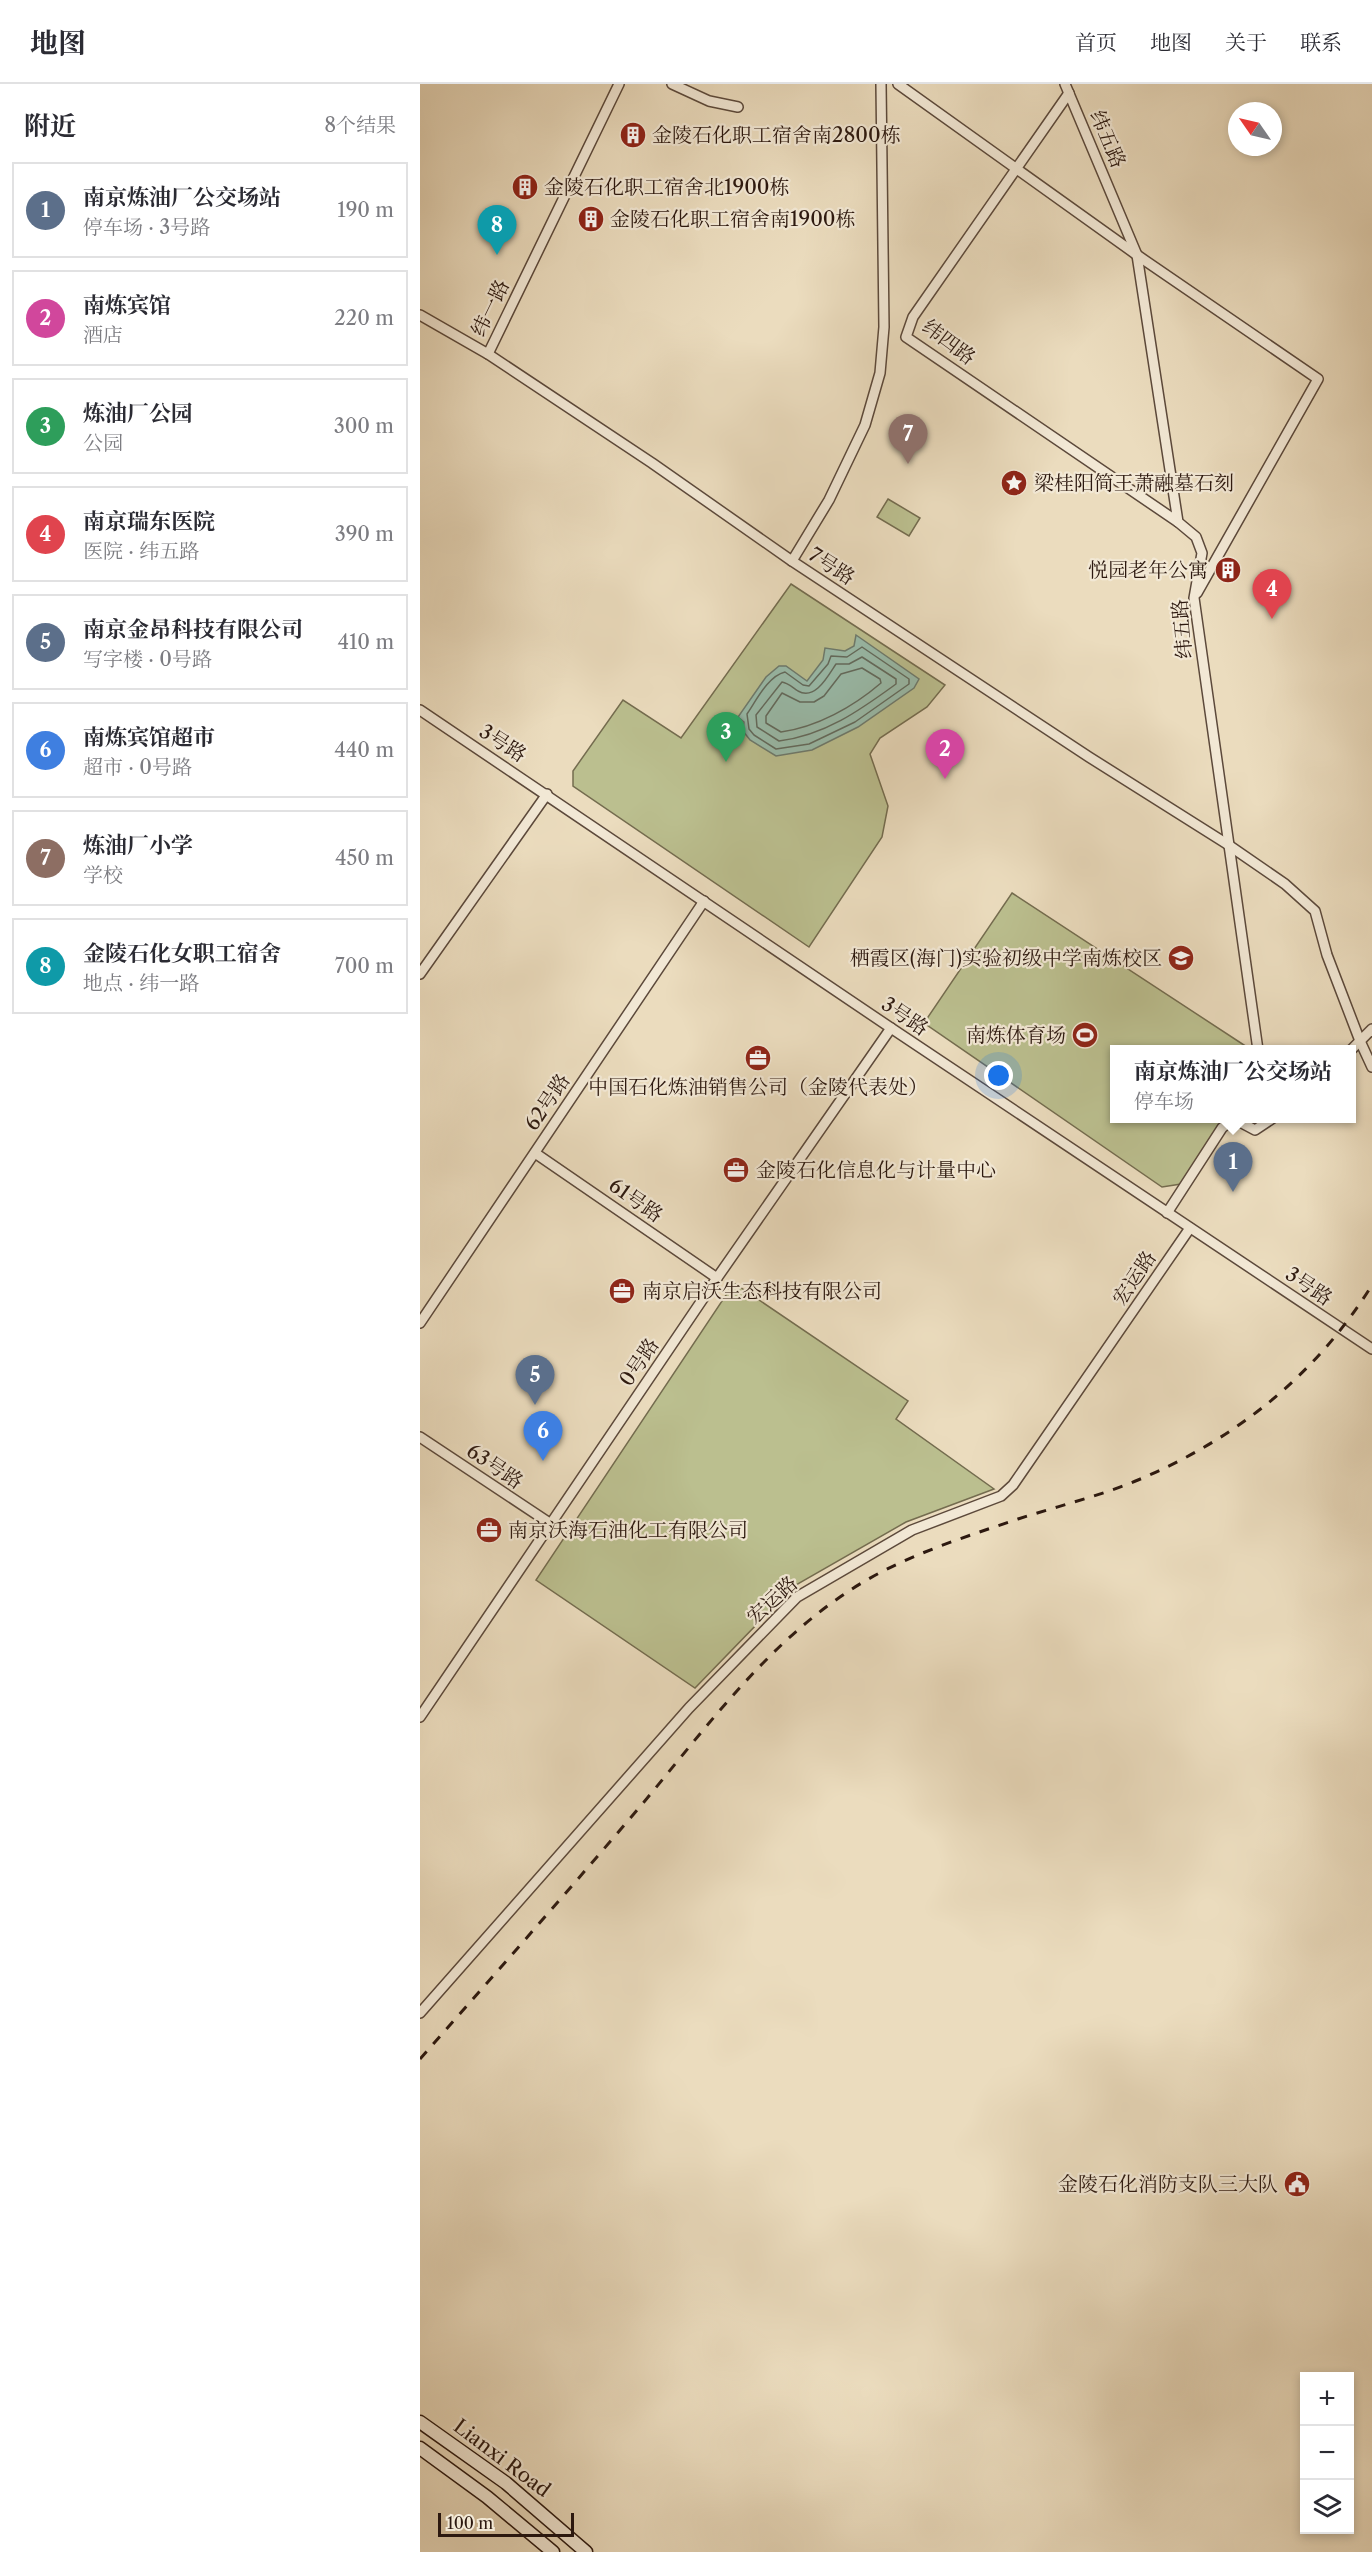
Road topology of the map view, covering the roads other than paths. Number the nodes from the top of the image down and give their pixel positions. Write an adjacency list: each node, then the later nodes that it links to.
1 (620, 84): 10 (street, 纬一路)
2 (672, 84): 6 (street)
3 (881, 84): 12 (street)
4 (898, 84): 7 (street)
5 (1067, 89): 7 (street, 纬四路); 8 (street, 纬五路)
6 (738, 107)
7 (1015, 168): 8 (street); 11 (street, 纬四路)
8 (1137, 255): 11 (street, 纬五路); 13 (street)
9 (420, 315): 10 (street, 7号路)
10 (488, 354): 12 (street, 7号路)
11 (1178, 522): 13 (street, 纬五路)
12 (792, 561): 16 (street, 7号路)
13 (1194, 598): 16 (street, 纬五路)
14 (420, 710): 15 (street, 3号路)
15 (547, 794): 17 (street, 3号路); 18 (street)
16 (1227, 844): 21 (street, 7号路); 22 (street, 纬五路)
17 (704, 902): 19 (street, 3号路); 28 (street, 62号路)
18 (420, 974)
19 (891, 1029): 29 (street, 3号路); 31 (street, 0号路)
20 (1372, 1029): 21 (street)
21 (1360, 1041): 23 (street); 24 (street, 7号路)
22 (1257, 1045)
23 (1356, 1045)
24 (1372, 1067)
25 (1228, 1123): 29 (street)
26 (1242, 1123): 27 (street)
27 (1265, 1123)
28 (535, 1152): 31 (street, 61号路); 32 (street, 62号路)
29 (1167, 1213): 30 (street, 3号路)
30 (1190, 1228): 33 (street, 3号路); 37 (street, 宏运路)
31 (717, 1278): 35 (street, 0号路)
32 (420, 1323)
33 (1372, 1349)
34 (420, 1437): 35 (street, 63号路)
35 (551, 1524): 36 (street, 0号路)
36 (420, 1717)
37 (420, 2013)
38 (420, 2422): 41 (main road, Lianxi Road)
39 (420, 2448): 40 (main road)
40 (553, 2552)
41 (586, 2552)

